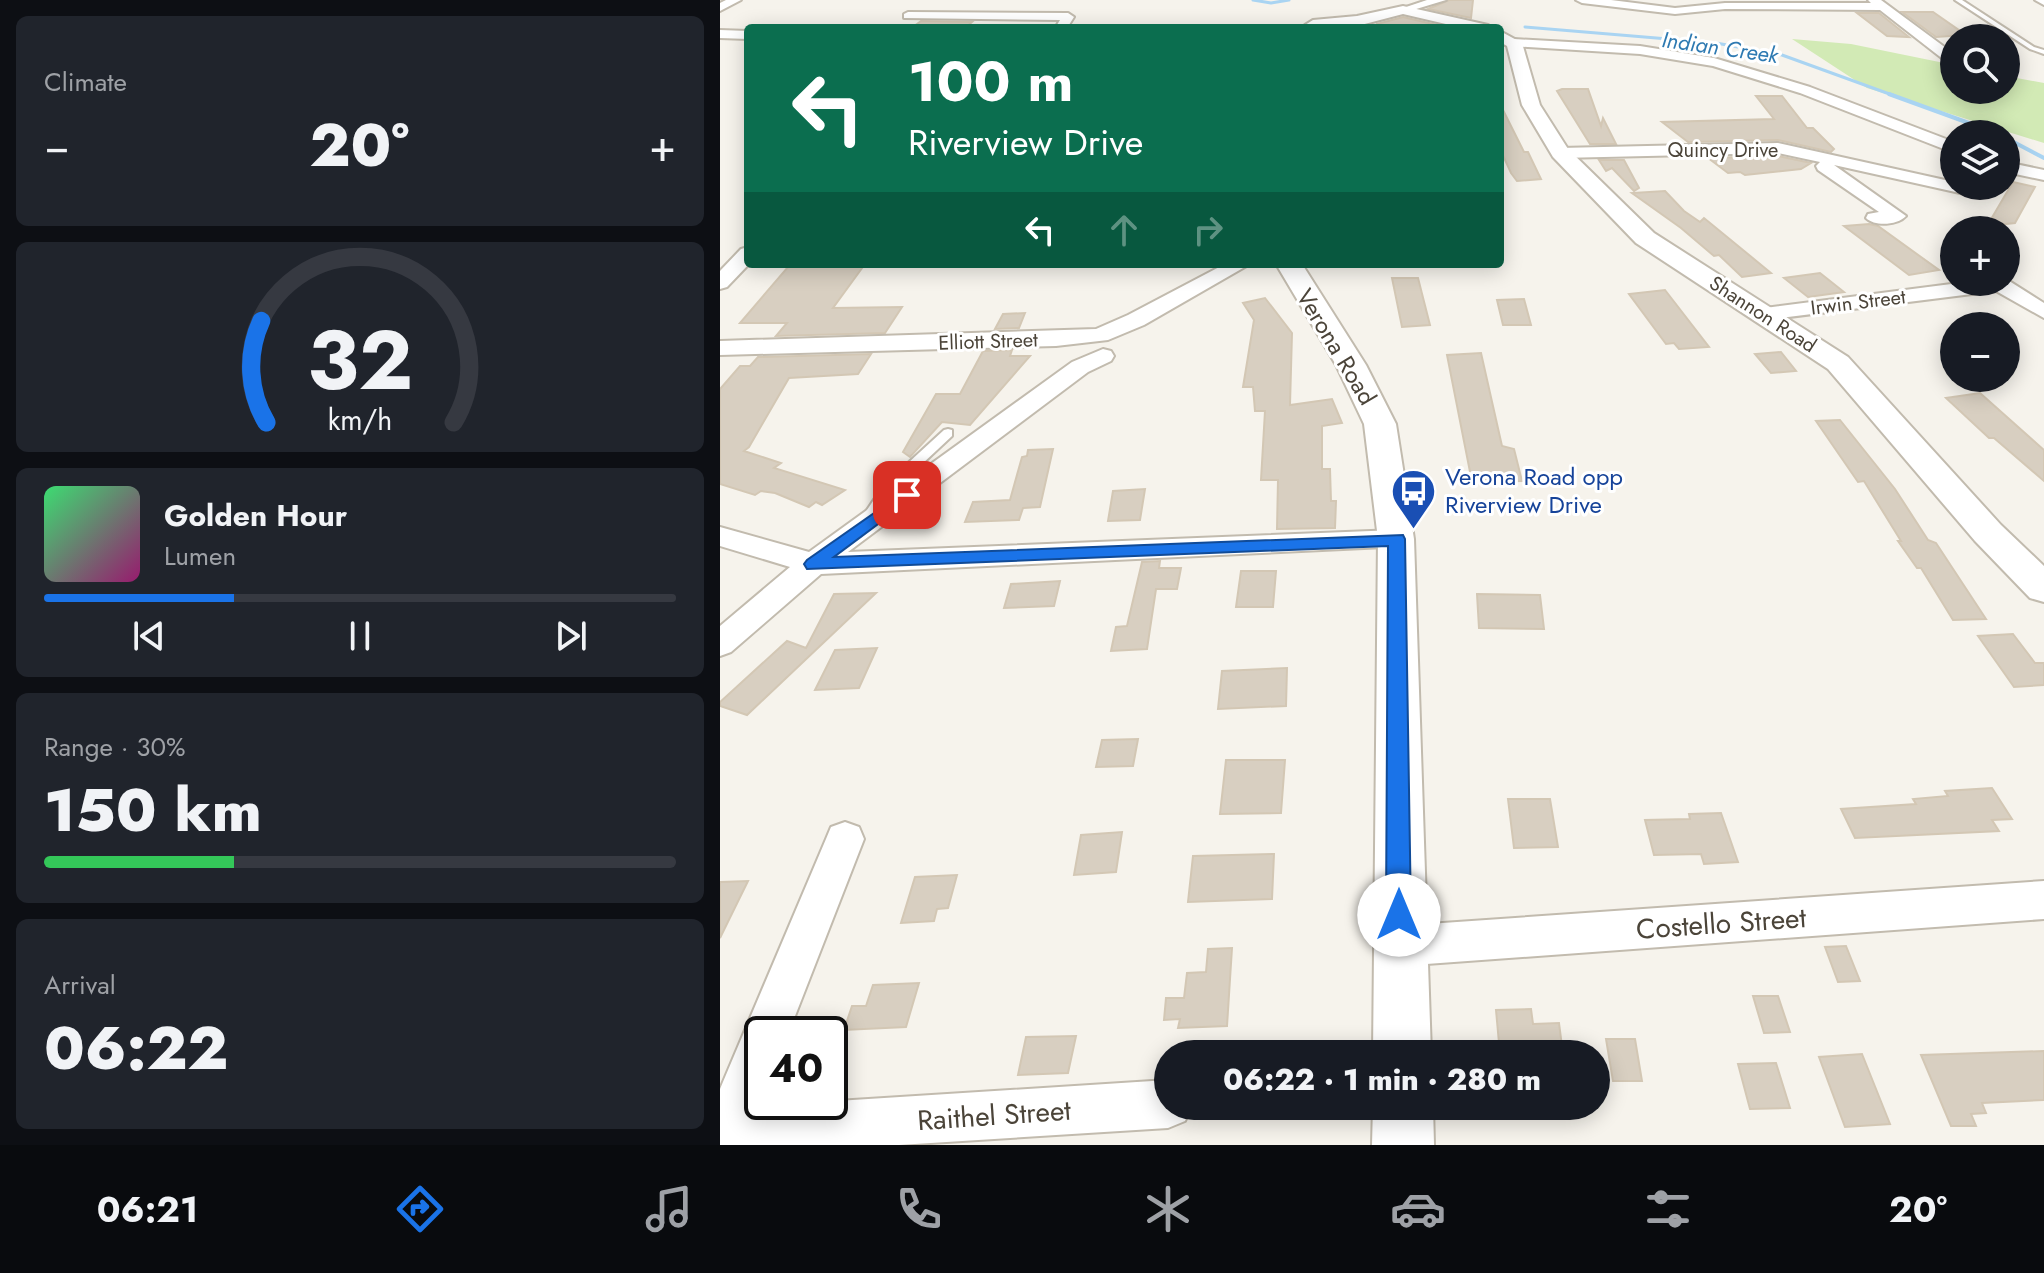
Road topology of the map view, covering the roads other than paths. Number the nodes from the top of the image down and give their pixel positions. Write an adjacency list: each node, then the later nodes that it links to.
1 (735, 0): 9 (street)
2 (929, 0): 12 (street)
3 (1440, 0): 10 (street)
4 (1582, 0): 6 (street)
5 (1958, 0): 20 (lane)
6 (1722, 3): 7 (street)
7 (1796, 3): 8 (street)
8 (1879, 4): 19 (street)
9 (720, 8)
10 (1403, 10): 11 (street); 15 (street)
11 (1357, 21): 13 (street); 14 (street)
12 (1063, 22)
13 (1312, 22)
14 (1348, 24)
15 (1465, 24)
16 (720, 34): 17 (street)
17 (744, 35)
18 (1507, 40): 21 (street); 22 (street, Shannon Road)
19 (1940, 50)
20 (2044, 52)
21 (1940, 143)
22 (1560, 153): 23 (street, Quincy Drive); 35 (street, Shannon Road)
23 (1810, 155): 26 (street, Quincy Drive); 27 (street)
24 (2020, 170): 25 (street)
25 (2044, 175)
26 (1940, 184)
27 (1875, 218)
28 (720, 253): 29 (street)
29 (744, 253)
30 (744, 257): 33 (street)
31 (1232, 268): 36 (street, Elliott Street)
32 (1291, 268): 41 (street, Verona Road)
33 (720, 283)
34 (2044, 312): 35 (street, Irwin Street)
35 (1765, 314): 43 (street, Shannon Road)
36 (720, 348)
37 (1103, 356): 39 (street)
38 (948, 433): 39 (lane)
39 (864, 527): 42 (street)
40 (720, 536): 42 (street)
41 (1396, 539): 42 (street); 47 (street, Verona Road)
42 (813, 564): 44 (street)
43 (2044, 589)
44 (720, 644)
45 (845, 839): 48 (street)
46 (2044, 900): 47 (street, Costello Street)
47 (1399, 946): 49 (street, Verona Road)
48 (772, 1016)
49 (1402, 1040)
50 (744, 1086): 53 (street)
51 (1154, 1105): 53 (street, Raithel Street)
52 (1403, 1120): 54 (street)
53 (723, 1138)
54 (1403, 1145)

